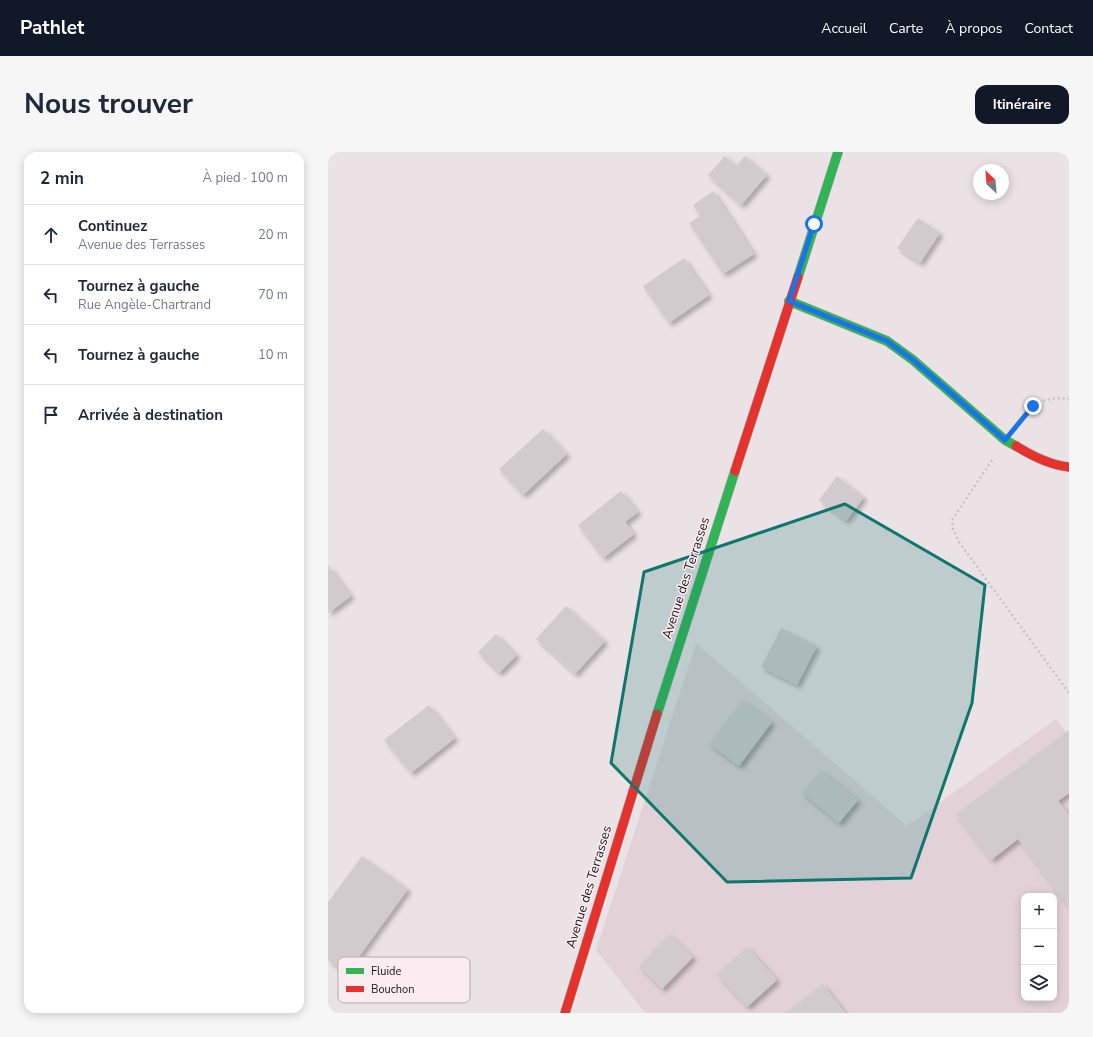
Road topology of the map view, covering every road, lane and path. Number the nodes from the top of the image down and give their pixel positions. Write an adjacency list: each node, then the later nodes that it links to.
1 (838, 152): 2 (street, Avenue des Terrasses)
2 (789, 301): 4 (street); 7 (street, Avenue des Terrasses)
3 (1069, 399): 4 (path)
4 (1005, 440): 5 (street); 6 (path)
5 (1069, 467)
6 (1069, 693)
7 (565, 1013)

